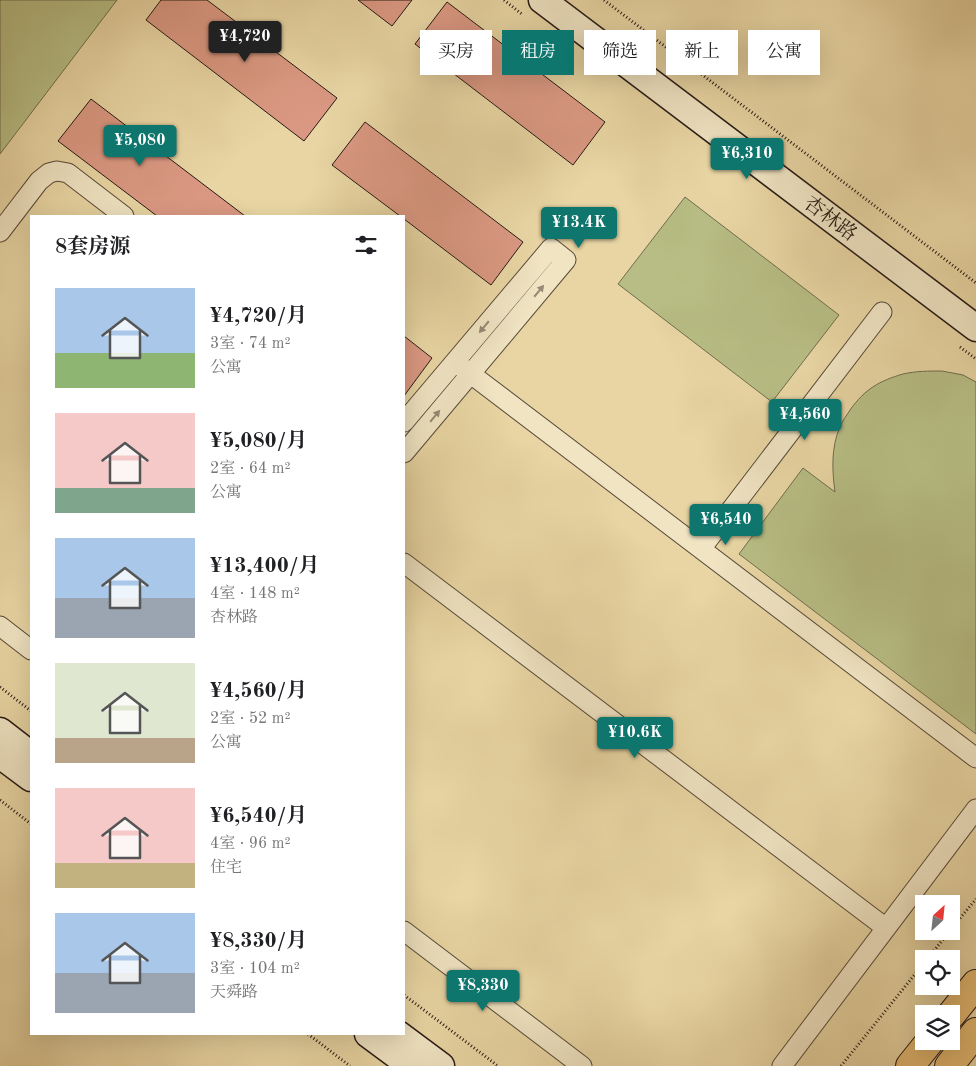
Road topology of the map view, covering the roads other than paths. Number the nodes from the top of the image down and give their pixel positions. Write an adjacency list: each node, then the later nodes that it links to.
1 (542, 0): 7 (street, 杏林路)
2 (565, 0): 5 (street, 杏林路)
3 (123, 215): 4 (street)
4 (0, 232)
5 (976, 310)
6 (882, 312): 13 (street)
7 (976, 328)
8 (455, 362): 9 (street); 9 (street, one-way to 8); 10 (street)
9 (470, 373): 11 (street, one-way to 9); 13 (street)
10 (405, 421)
11 (410, 434): 12 (street)
12 (405, 450)
13 (701, 549): 20 (street)
14 (405, 564): 23 (street)
15 (0, 626): 16 (street)
16 (30, 649)
17 (0, 731): 18 (street)
18 (30, 754)
19 (0, 755): 21 (street)
20 (976, 758)
21 (30, 777)
22 (976, 809): 23 (street)
23 (886, 928): 34 (street)
24 (405, 932): 33 (street)
25 (976, 984): 26 (main road)
26 (959, 1005)
27 (976, 1032): 36 (main road)
28 (369, 1035): 31 (street)
29 (399, 1035): 32 (street)
30 (923, 1050): 35 (main road)
31 (410, 1066)
32 (441, 1066)
33 (582, 1066)
34 (782, 1066)
35 (910, 1066)
36 (949, 1066)

